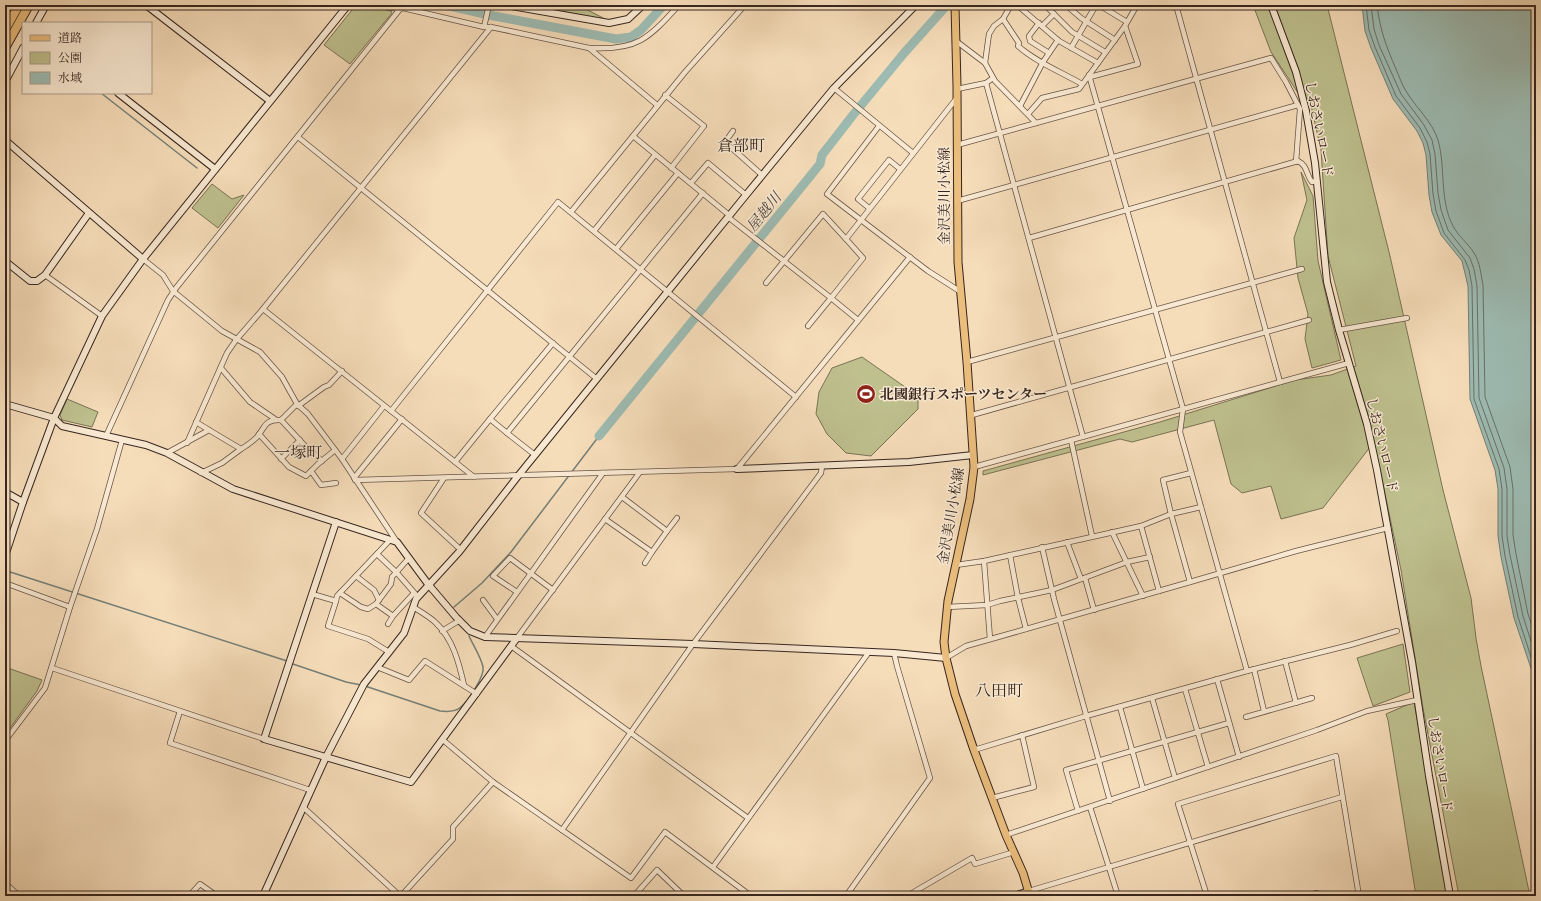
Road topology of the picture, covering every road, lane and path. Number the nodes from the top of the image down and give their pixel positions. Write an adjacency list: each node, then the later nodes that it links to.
1 (19, 5): 33 (highway)
2 (29, 5): 38 (highway)
3 (46, 5): 27 (street)
4 (146, 5): 58 (street)
5 (348, 5): 58 (street)
6 (372, 5): 24 (street)
7 (489, 5): 31 (street)
8 (506, 5): 9 (street)
9 (643, 5)
10 (678, 5): 39 (street)
11 (745, 5): 56 (street)
12 (916, 5): 53 (street)
13 (1011, 5): 26 (street)
14 (1017, 5): 30 (street)
15 (1045, 5): 25 (street)
16 (1066, 5): 28 (street)
17 (1096, 5): 28 (street)
18 (1099, 5): 29 (street)
19 (1129, 5): 22 (street)
20 (1176, 5): 49 (street)
21 (1271, 5): 82 (street, しおさいロード)
22 (1136, 7): 29 (street)
23 (955, 8): 37 (main road, 金沢美川小松線)
24 (400, 9): 31 (street); 70 (street)
25 (1054, 14): 30 (street); 34 (street)
26 (1003, 20): 44 (street); 45 (street)
27 (37, 22)
28 (1087, 22): 34 (street); 36 (street)
29 (1126, 24): 36 (street); 47 (street)
30 (1040, 25): 35 (street); 43 (street)
31 (484, 26): 32 (street)
32 (491, 27): 39 (street); 86 (street)
33 (5, 30)
34 (1078, 36): 40 (street); 42 (street)
35 (1058, 40): 40 (street); 43 (street)
36 (1115, 40): 42 (street)
37 (956, 41): 45 (street); 54 (main road, 金沢美川小松線)
38 (5, 48)
39 (589, 48): 59 (street)
40 (1071, 48): 46 (street)
41 (22, 50): 50 (street)
42 (1106, 52): 46 (street)
43 (1050, 53): 44 (street)
44 (1043, 62): 52 (street); 61 (street)
45 (985, 63): 48 (street)
46 (1098, 63): 47 (street)
47 (1089, 76): 52 (street); 62 (street)
48 (993, 78): 51 (street); 61 (street)
49 (1196, 79): 60 (street); 62 (street); 66 (street)
50 (5, 82)
51 (986, 83): 54 (street); 68 (street)
52 (1082, 84): 63 (street)
53 (834, 88): 65 (street); 81 (street)
54 (957, 89): 57 (main road, 金沢美川小松線)
55 (119, 94): 78 (street)
56 (665, 95): 59 (street); 77 (street)
57 (956, 100): 72 (main road, 金沢美川小松線); 73 (street)
58 (270, 101): 78 (street)
59 (657, 105): 69 (street)
60 (1298, 105): 66 (street); 76 (street)
61 (1020, 106): 63 (street)
62 (1098, 106): 64 (street); 75 (street)
63 (1028, 114): 64 (street)
64 (1036, 123): 68 (street)
65 (879, 126): 73 (street); 95 (street)
66 (1210, 129): 75 (street); 83 (street)
67 (733, 131): 81 (street)
68 (1000, 133): 72 (street); 85 (street)
69 (633, 136): 74 (street); 92 (street)
70 (298, 137): 86 (street); 110 (street)
71 (5, 140): 93 (street)
72 (957, 145): 89 (main road, 金沢美川小松線)
73 (913, 152): 79 (street)
74 (655, 155): 77 (street); 96 (street)
75 (1112, 157): 85 (street); 91 (street)
76 (1296, 162): 82 (street); 83 (street)
77 (671, 168): 80 (street)
78 (215, 169): 101 (street)
79 (900, 169): 90 (street); 90 (street)
80 (678, 173): 84 (street); 99 (street)
81 (762, 175): 88 (street)
82 (1317, 181): 121 (street, しおさいロード)
83 (1225, 182): 91 (street); 108 (street)
84 (691, 183): 87 (street); 88 (street)
85 (1014, 185): 89 (street); 97 (street)
86 (361, 187): 109 (street); 114 (street)
87 (703, 194): 94 (street); 104 (street)
88 (746, 195): 94 (street)
89 (957, 201): 112 (main road, 金沢美川小松線)
90 (869, 208): 95 (street)
91 (1127, 210): 97 (street); 115 (street)
92 (570, 212): 96 (street); 109 (street)
93 (89, 213): 101 (street); 106 (street)
94 (729, 216): 102 (street); 111 (street)
95 (861, 220): 98 (street); 100 (street)
96 (594, 231): 99 (street)
97 (1029, 238): 123 (street)
98 (846, 239): 102 (street); 113 (street)
99 (616, 249): 104 (street)
100 (910, 257): 112 (street); 118 (street)
101 (143, 259): 110 (street); 116 (street)
102 (784, 260): 107 (street); 113 (street)
103 (5, 261): 106 (street)
104 (640, 270): 111 (street); 126 (street)
105 (1302, 270): 108 (street)
106 (45, 275): 116 (street)
107 (766, 283)
108 (1253, 283): 115 (street); 122 (street)
109 (487, 290): 125 (street); 140 (street)
110 (173, 291): 124 (street); 151 (street)
111 (668, 292): 132 (street); 135 (street)
112 (961, 292): 128 (main road, 金沢美川小松線)
113 (831, 298): 118 (street); 120 (street)
114 (263, 309): 124 (street); 131 (street)
115 (1155, 310): 123 (street); 127 (street)
116 (102, 316): 142 (street)
117 (1408, 318): 121 (street)
118 (858, 320): 135 (street)
119 (1309, 320): 122 (street)
120 (808, 326)
121 (1338, 330): 129 (street, しおさいロード)
122 (1266, 332): 127 (street); 133 (street)
123 (1056, 338): 128 (street); 134 (street)
124 (236, 340): 130 (street); 137 (street)
125 (552, 343): 126 (street); 144 (street)
126 (570, 357): 132 (street); 149 (street)
127 (1169, 360): 134 (street); 139 (street)
128 (968, 362): 141 (main road, 金沢美川小松線)
129 (1349, 363): 133 (street); 188 (street, しおさいロード)
130 (221, 368): 143 (street); 147 (street)
131 (342, 371): 137 (street); 138 (street)
132 (597, 379): 160 (street)
133 (1280, 382): 139 (street)
134 (1070, 387): 141 (street); 152 (street)
135 (796, 397): 168 (street)
136 (5, 404): 142 (street)
137 (297, 405): 145 (street); 158 (street)
138 (384, 406): 140 (street); 163 (street)
139 (1183, 409): 152 (street); 172 (street)
140 (391, 411): 146 (street)
141 (972, 415): 161 (main road, 金沢美川小松線)
142 (54, 418): 151 (street); 181 (street)
143 (276, 419): 145 (street); 150 (street)
144 (490, 419): 149 (street); 165 (street)
145 (282, 420): 154 (street)
146 (402, 420): 165 (street); 177 (street)
147 (196, 422): 148 (street); 156 (street)
148 (209, 430): 156 (street); 157 (street)
149 (507, 433): 160 (street)
150 (259, 434): 157 (street); 162 (street)
151 (106, 436): 153 (street)
152 (1083, 437): 155 (street)
153 (122, 440): 159 (street); 228 (street)
154 (300, 440): 162 (street); 164 (street)
155 (1071, 440): 167 (street); 191 (street)
156 (187, 443): 159 (street)
157 (241, 449): 171 (street)
158 (335, 450): 163 (street); 164 (street)
159 (167, 453): 171 (street)
160 (535, 455): 174 (street)
161 (973, 455): 166 (street); 167 (main road, 金沢美川小松線)
162 (281, 459): 169 (street)
163 (342, 459): 177 (street)
164 (322, 461): 169 (street)
165 (455, 462): 175 (street)
166 (822, 466): 168 (street); 243 (street)
167 (974, 467): 206 (main road, 金沢美川小松線)
168 (738, 469): 170 (street)
169 (311, 471): 178 (street)
170 (640, 472): 173 (street); 180 (street)
171 (201, 473): 186 (street)
172 (1191, 473): 182 (street); 183 (street)
173 (603, 474): 174 (street); 208 (street)
174 (518, 476): 175 (street); 196 (street)
175 (474, 477): 176 (street)
176 (444, 478): 177 (street); 196 (street)
177 (354, 479): 193 (street)
178 (336, 483)
179 (5, 492): 181 (street)
180 (622, 497): 185 (street); 189 (street)
181 (23, 502): 200 (street)
182 (1201, 507): 183 (street); 209 (street)
183 (1171, 514): 187 (street); 212 (street)
184 (677, 518): 189 (street)
185 (605, 519): 197 (street); 215 (street)
186 (336, 522): 192 (street); 219 (street)
187 (1141, 526): 190 (street); 201 (street)
188 (1388, 528): 209 (street); 260 (street, しおさいロード)
189 (667, 531): 197 (street)
190 (1112, 532): 191 (street); 204 (street)
191 (1092, 536): 194 (street)
192 (390, 540): 193 (street); 198 (street)
193 (397, 542): 202 (street)
194 (1068, 542): 195 (street); 211 (street)
195 (1042, 547): 199 (street); 216 (street)
196 (461, 550): 214 (street)
197 (652, 552): 205 (street)
198 (376, 554): 207 (street); 210 (street)
199 (1010, 555): 203 (street); 223 (street)
200 (5, 556)
201 (1150, 557): 204 (street); 218 (street)
202 (409, 558): 207 (street); 214 (street)
203 (984, 561): 206 (street); 227 (street)
204 (1127, 562): 211 (street); 222 (street)
205 (645, 563)
206 (956, 565): 230 (main road, 金沢美川小松線)
207 (396, 572): 221 (street); 226 (street)
208 (531, 573): 215 (street); 217 (street); 217 (street)
209 (1220, 574): 212 (street); 253 (street)
210 (356, 576): 220 (street); 226 (street)
211 (1083, 579): 216 (street); 231 (street)
212 (1190, 582): 218 (street)
213 (5, 583): 228 (street)
214 (428, 584): 221 (street); 234 (street)
215 (553, 590): 241 (street)
216 (1052, 590): 223 (street); 235 (street)
217 (517, 592): 233 (street)
218 (1159, 592): 222 (street)
219 (312, 594): 225 (street); 271 (street)
220 (340, 594): 225 (street); 226 (street)
221 (416, 595): 229 (street); 232 (street)
222 (1143, 596): 231 (street)
223 (1018, 598): 227 (street); 237 (street)
224 (483, 600): 233 (street)
225 (336, 601): 245 (street)
226 (377, 602): 232 (street)
227 (987, 605): 230 (street); 242 (street)
228 (70, 607): 251 (street)
229 (413, 607): 238 (street); 245 (street)
230 (947, 607): 248 (main road, 金沢美川小松線)
231 (1094, 610): 235 (street)
232 (393, 616): 236 (street)
233 (497, 619): 240 (street)
234 (460, 620): 238 (street); 240 (street)
235 (1060, 620): 237 (street); 265 (street)
236 (388, 624)
237 (1026, 628): 242 (street)
238 (442, 631): 255 (street)
239 (1397, 631): 249 (street)
240 (485, 637): 241 (street)
241 (517, 638): 243 (street); 244 (street)
242 (990, 639): 248 (street)
243 (693, 644): 246 (street); 269 (street)
244 (511, 646): 257 (street); 269 (street)
245 (389, 652): 250 (street)
246 (869, 652): 247 (street); 291 (street)
247 (894, 653): 248 (street); 308 (street)
248 (946, 658): 275 (main road, 金沢美川小松線)
249 (1285, 661): 252 (street); 261 (street)
250 (377, 667): 255 (street); 277 (street)
251 (52, 668): 263 (street); 273 (street)
252 (1254, 670): 253 (street); 264 (street)
253 (1247, 671): 254 (street)
254 (1217, 679): 256 (street); 267 (street)
255 (464, 685): 257 (street)
256 (1185, 689): 258 (street); 268 (street)
257 (476, 693): 272 (street)
258 (1152, 698): 262 (street); 274 (street)
259 (1312, 698): 261 (street)
260 (1417, 700): 278 (street); 316 (street, しおさいロード)
261 (1296, 702): 264 (street)
262 (1120, 707): 265 (street); 276 (street)
263 (180, 711): 271 (street); 283 (street)
264 (1264, 711): 266 (street)
265 (1086, 716): 270 (street); 279 (street)
266 (1246, 717)
267 (1229, 723): 268 (street); 278 (street)
268 (1197, 732): 274 (street); 280 (street)
269 (630, 733): 291 (street); 292 (street)
270 (1022, 735): 275 (street); 286 (street)
271 (264, 739): 277 (street)
272 (443, 740): 277 (street); 282 (street)
273 (5, 741)
274 (1165, 742): 276 (street); 281 (street)
275 (975, 748): 286 (main road, 金沢美川小松線)
276 (1132, 751): 279 (street); 284 (street)
277 (326, 757): 283 (street)
278 (1239, 757): 280 (street)
279 (1099, 761): 287 (street); 290 (street)
280 (1208, 767): 281 (street)
281 (1175, 778): 284 (street)
282 (493, 782): 292 (street); 304 (street)
283 (310, 790): 288 (street)
284 (1143, 790): 287 (street)
285 (1342, 797): 294 (street); 294 (street); 315 (street)
286 (992, 798): 293 (main road, 金沢美川小松線)
287 (1110, 801): 289 (street)
288 (303, 807): 303 (street); 304 (street)
289 (1090, 807): 290 (street); 297 (street)
290 (1078, 811): 293 (street)
291 (748, 818): 296 (street)
292 (562, 830): 296 (street)
293 (1006, 835): 295 (main road, 金沢美川小松線)
294 (1191, 843): 297 (street); 312 (street)
295 (1014, 852): 299 (main road, 金沢美川小松線); 309 (street)
296 (713, 867): 307 (street)
297 (1109, 867): 299 (street); 311 (street)
298 (5, 883): 300 (street)
299 (1029, 893): 310 (street)
300 (19, 896)
301 (189, 896): 302 (street)
302 (217, 896)
303 (263, 896)
304 (400, 896)
305 (634, 896): 306 (street)
306 (684, 896)
307 (751, 896)
308 (846, 896)
309 (907, 896)
310 (1014, 896)
311 (1118, 896)
312 (1207, 896)
313 (1305, 896): 314 (street)
314 (1318, 896)
315 (1359, 896)
316 (1450, 896)

